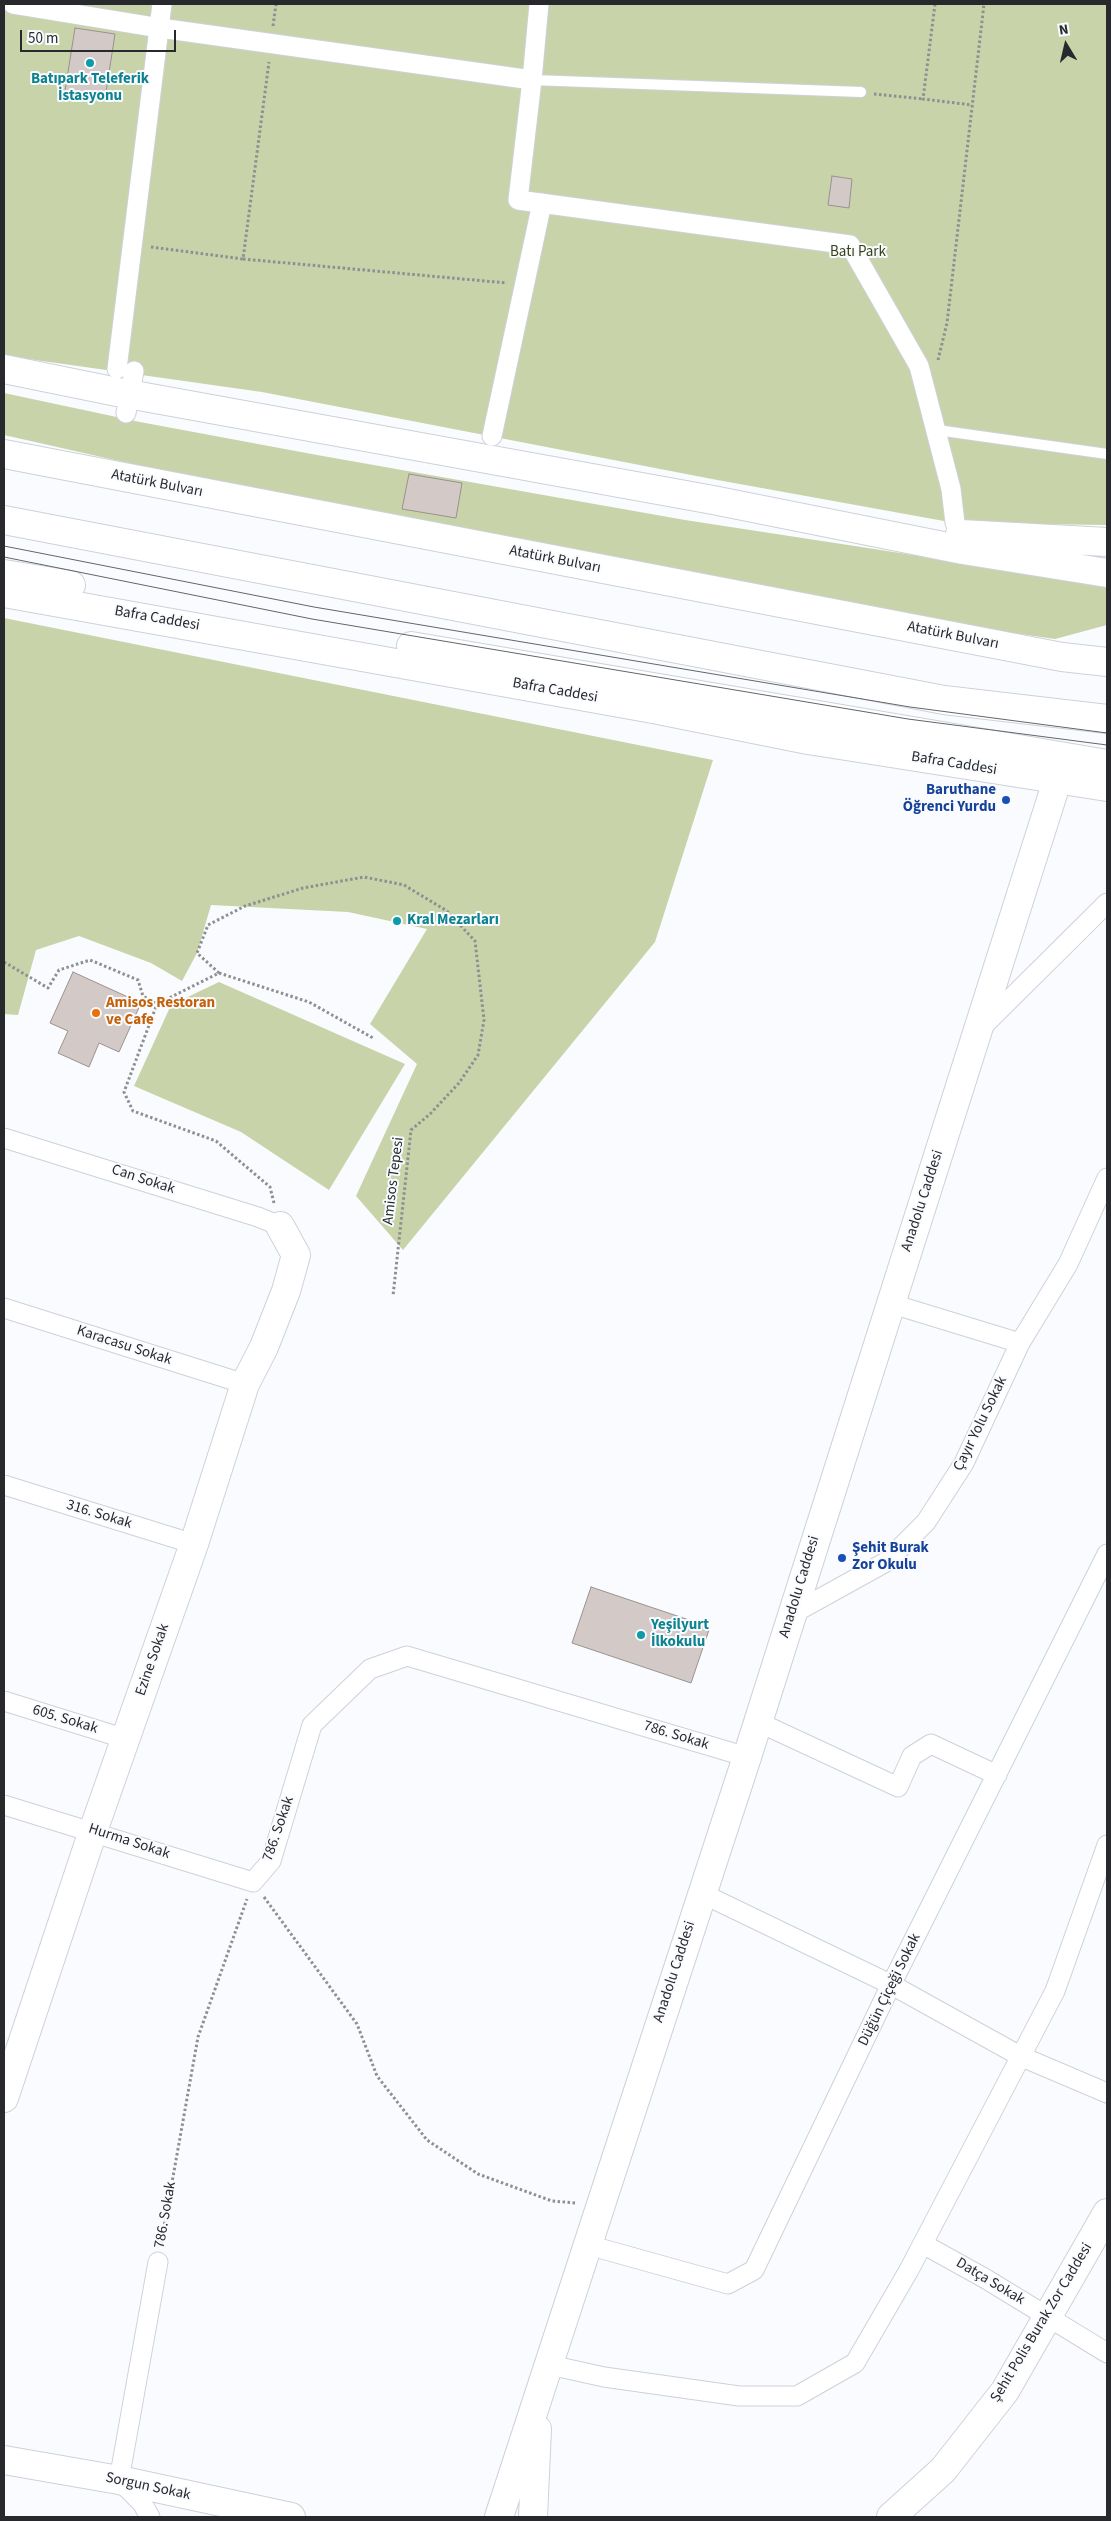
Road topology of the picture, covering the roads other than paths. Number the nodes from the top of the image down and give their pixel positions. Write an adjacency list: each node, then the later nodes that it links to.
1 (13, 4): 4 (street)
2 (162, 4): 4 (street)
3 (539, 4): 5 (street)
4 (160, 28): 5 (street); 9 (street)
5 (532, 80): 6 (lane); 7 (street)
6 (862, 92)
7 (542, 203): 10 (street); 11 (street)
8 (4, 369): 9 (main road)
9 (127, 387): 16 (main road)
10 (937, 430): 13 (lane); 15 (street)
11 (492, 436)
12 (4, 454): 22 (main road, Atatürk Bulvarı)
13 (1107, 454)
14 (4, 520): 24 (main road)
15 (955, 524)
16 (856, 529): 17 (main road); 18 (main road)
17 (1107, 542)
18 (1107, 573)
19 (4, 574): 25 (main road, Bafra Caddesi)
20 (4, 593): 26 (main road, Bafra Caddesi)
21 (1107, 642): 22 (main road)
22 (1062, 657): 23 (main road, Atatürk Bulvarı)
23 (1107, 662)
24 (1107, 719)
25 (1107, 764)
26 (1057, 781): 27 (main road, Bafra Caddesi); 29 (main road, Anadolu Caddesi)
27 (1107, 788)
28 (1107, 903): 29 (street)
29 (978, 1030): 33 (main road, Anadolu Caddesi)
30 (4, 1138): 32 (street, Can Sokak)
31 (1107, 1178): 35 (street, Çayır Yolu Sokak)
32 (280, 1226): 36 (main road, Ezine Sokak)
33 (890, 1303): 35 (street); 40 (main road, Anadolu Caddesi)
34 (4, 1308): 36 (street, Karacasu Sokak)
35 (1020, 1343): 40 (street, Çayır Yolu Sokak)
36 (245, 1384): 38 (main road, Ezine Sokak)
37 (4, 1485): 38 (street, 316. Sokak)
38 (194, 1544): 43 (main road, Ezine Sokak)
39 (1107, 1554): 45 (street, Düğün Çiçeği Sokak)
40 (792, 1614): 42 (main road, Anadolu Caddesi)
41 (4, 1701): 43 (street, 605. Sokak)
42 (758, 1722): 44 (main road, Anadolu Caddesi); 45 (street)
43 (126, 1739): 47 (main road, Ezine Sokak)
44 (747, 1757): 49 (street, 786. Sokak); 50 (main road, Anadolu Caddesi)
45 (997, 1775): 51 (street, Düğün Çiçeği Sokak)
46 (4, 1804): 47 (street, Hurma Sokak)
47 (93, 1831): 49 (street, Hurma Sokak); 52 (main road, Ezine Sokak)
48 (1107, 1845): 53 (street)
49 (253, 1882)
50 (701, 1893): 51 (street); 58 (main road, Anadolu Caddesi)
51 (892, 1985): 53 (street); 58 (street, Düğün Çiçeği Sokak)
52 (11, 2052): 55 (main road, Ezine Sokak)
53 (1020, 2056): 54 (street); 57 (street)
54 (1107, 2093)
55 (4, 2098)
56 (1107, 2214): 60 (main road, Şehit Polis Burak Zor Caddesi)
57 (923, 2244): 60 (street, Datça Sokak); 62 (street)
58 (588, 2245): 62 (main road, Anadolu Caddesi)
59 (158, 2262): 65 (street, 786. Sokak)
60 (1047, 2316): 61 (street, Datça Sokak); 70 (main road, Şehit Polis Burak Zor Caddesi)
61 (1107, 2353)
62 (550, 2365): 63 (main road, Anadolu Caddesi)
63 (539, 2392): 68 (main road); 69 (main road)
64 (4, 2460): 65 (main road, Sorgun Sokak)
65 (119, 2480): 66 (street); 67 (main road, Sorgun Sokak)
66 (150, 2517)
67 (291, 2517)
68 (499, 2517)
69 (533, 2517)
70 (891, 2517)

